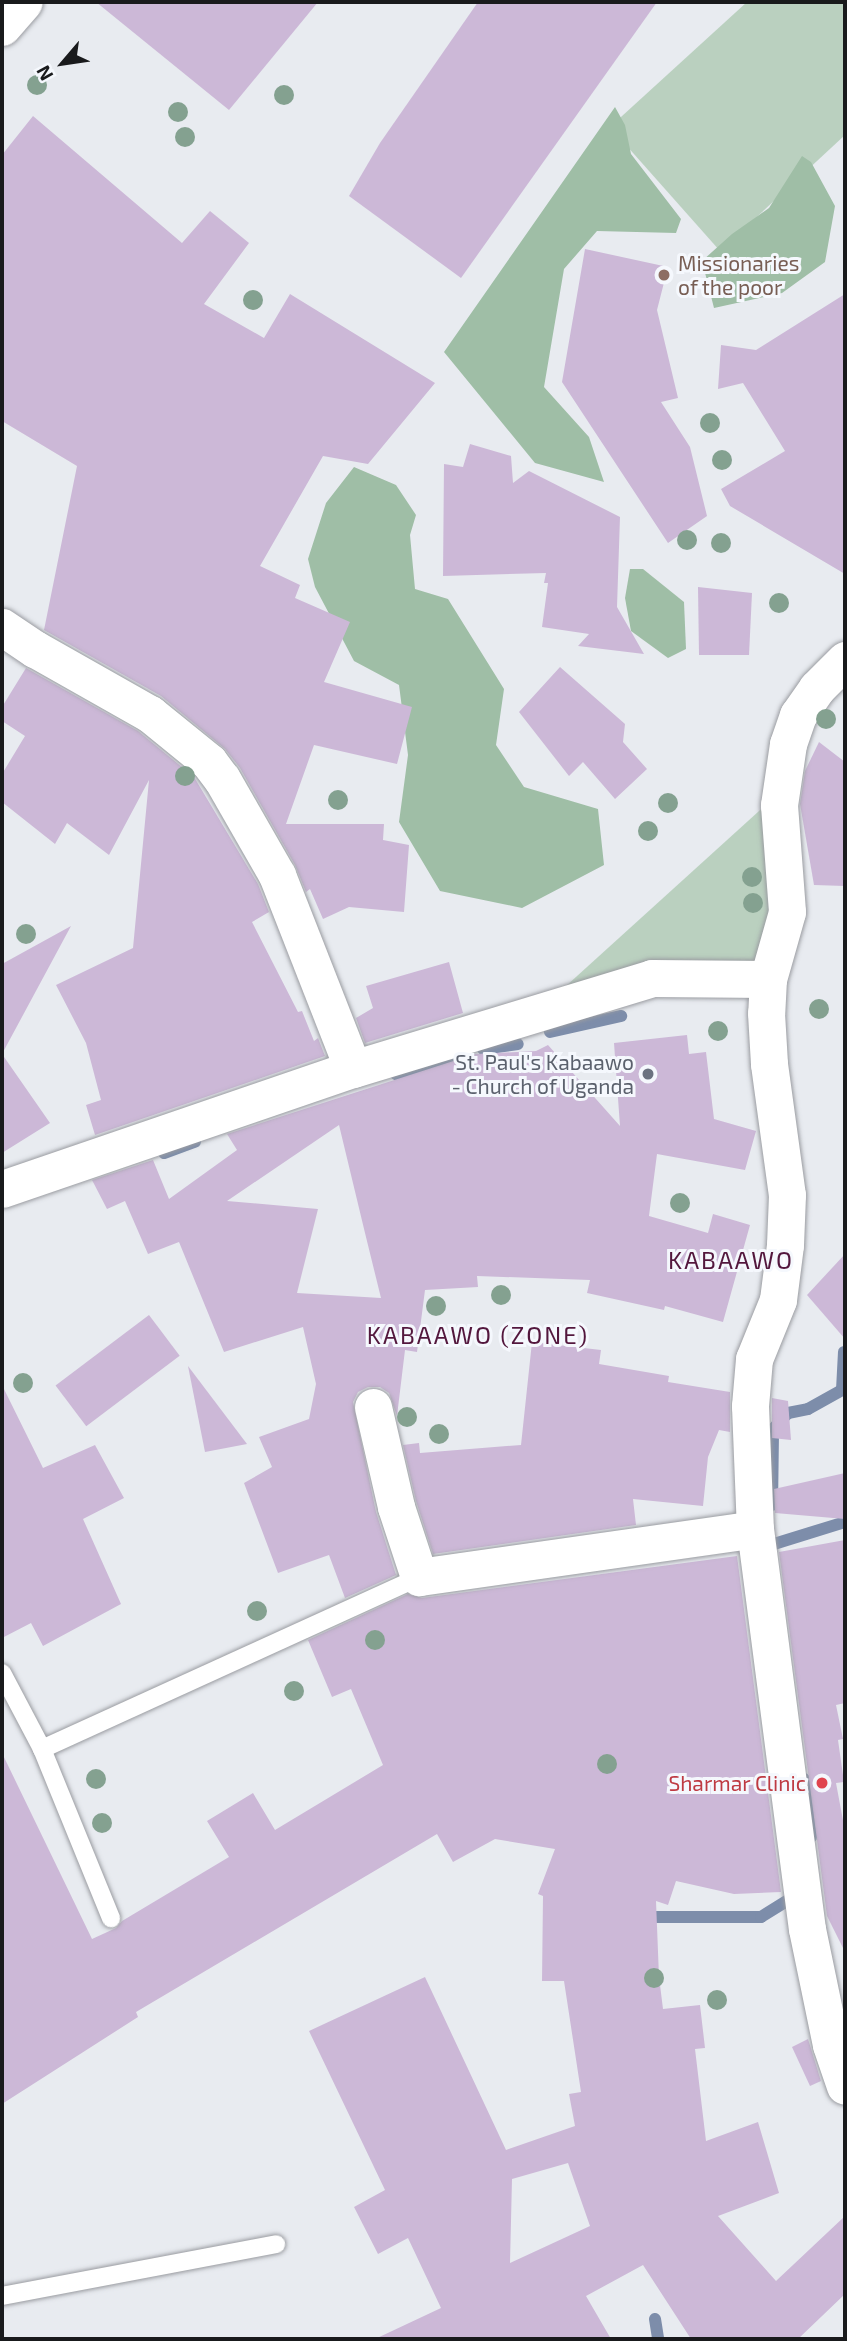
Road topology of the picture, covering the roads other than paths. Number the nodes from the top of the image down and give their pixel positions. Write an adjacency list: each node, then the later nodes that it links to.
1 (24, 2): 2 (street)
2 (2, 27)
3 (2, 627): 6 (street)
4 (845, 660): 5 (street)
5 (768, 979): 6 (street); 9 (street)
6 (353, 1069): 7 (street)
7 (2, 1189)
8 (373, 1407): 10 (street)
9 (755, 1529): 10 (street); 14 (street)
10 (419, 1577): 12 (lane)
11 (2, 1674): 12 (lane)
12 (42, 1749): 13 (lane)
13 (111, 1918)
14 (845, 2086)
15 (276, 2244): 16 (lane)
16 (2, 2296)

